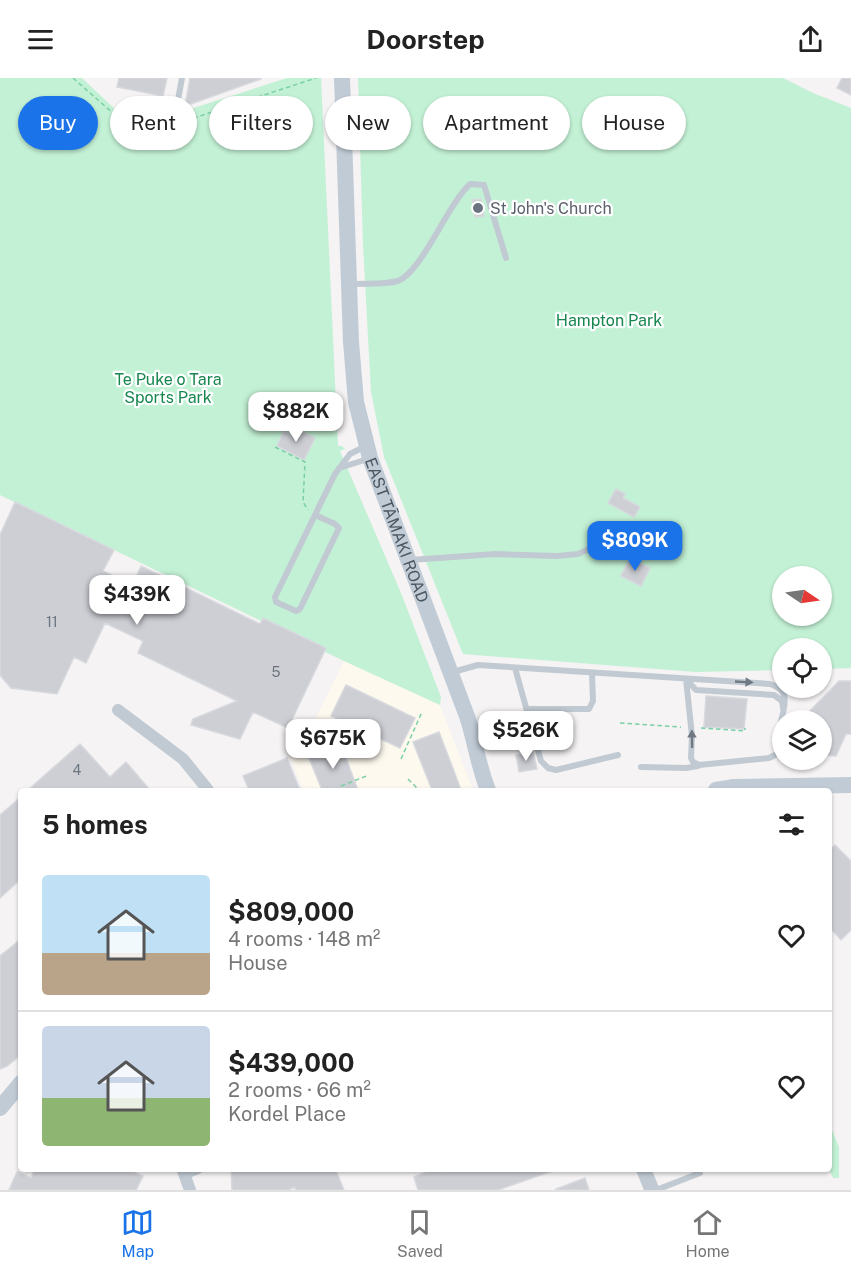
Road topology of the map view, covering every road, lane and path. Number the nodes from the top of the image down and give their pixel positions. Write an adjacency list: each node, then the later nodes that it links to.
1 (74, 78): 3 (path)
2 (182, 78): 5 (lane)
3 (316, 78)
4 (342, 78): 7 (main road, EAST TĀMAKI ROAD)
5 (179, 96)
6 (506, 258): 7 (lane)
7 (351, 284): 9 (main road, EAST TĀMAKI ROAD)
8 (275, 447): 11 (path)
9 (368, 452): 10 (lane); 10 (lane); 13 (main road, EAST TĀMAKI ROAD)
10 (339, 468): 11 (lane)
11 (315, 515): 11 (lane)
12 (612, 532): 13 (lane)
13 (408, 561): 16 (main road, EAST TĀMAKI ROAD)
14 (515, 668): 15 (lane); 16 (lane); 19 (lane)
15 (592, 672): 17 (lane); 19 (lane)
16 (451, 673): 27 (main road, EAST TĀMAKI ROAD)
17 (686, 679): 20 (lane, one-way to 20); 21 (lane); 29 (lane, one-way to 17)
18 (118, 710): 35 (street)
19 (527, 710): 25 (lane)
20 (784, 710)
21 (784, 710)
22 (422, 712): 28 (path)
23 (620, 723): 24 (path)
24 (628, 724)
25 (618, 755)
26 (772, 757): 29 (lane)
27 (480, 758): 37 (main road, EAST TĀMAKI ROAD); 38 (main road, EAST TĀMAKI ROAD)
28 (401, 759)
29 (699, 765): 30 (lane)
30 (641, 767)
31 (369, 775): 34 (path)
32 (408, 779): 36 (path)
33 (851, 785): 39 (main road)
34 (341, 786)
35 (206, 788)
36 (417, 788)
37 (488, 788)
38 (497, 788)
39 (728, 788)
40 (18, 1087): 41 (main road)
41 (0, 1108)
42 (184, 1172): 45 (street)
43 (645, 1172): 46 (street)
44 (700, 1173): 47 (lane)
45 (190, 1190)
46 (652, 1190)
47 (656, 1190)

